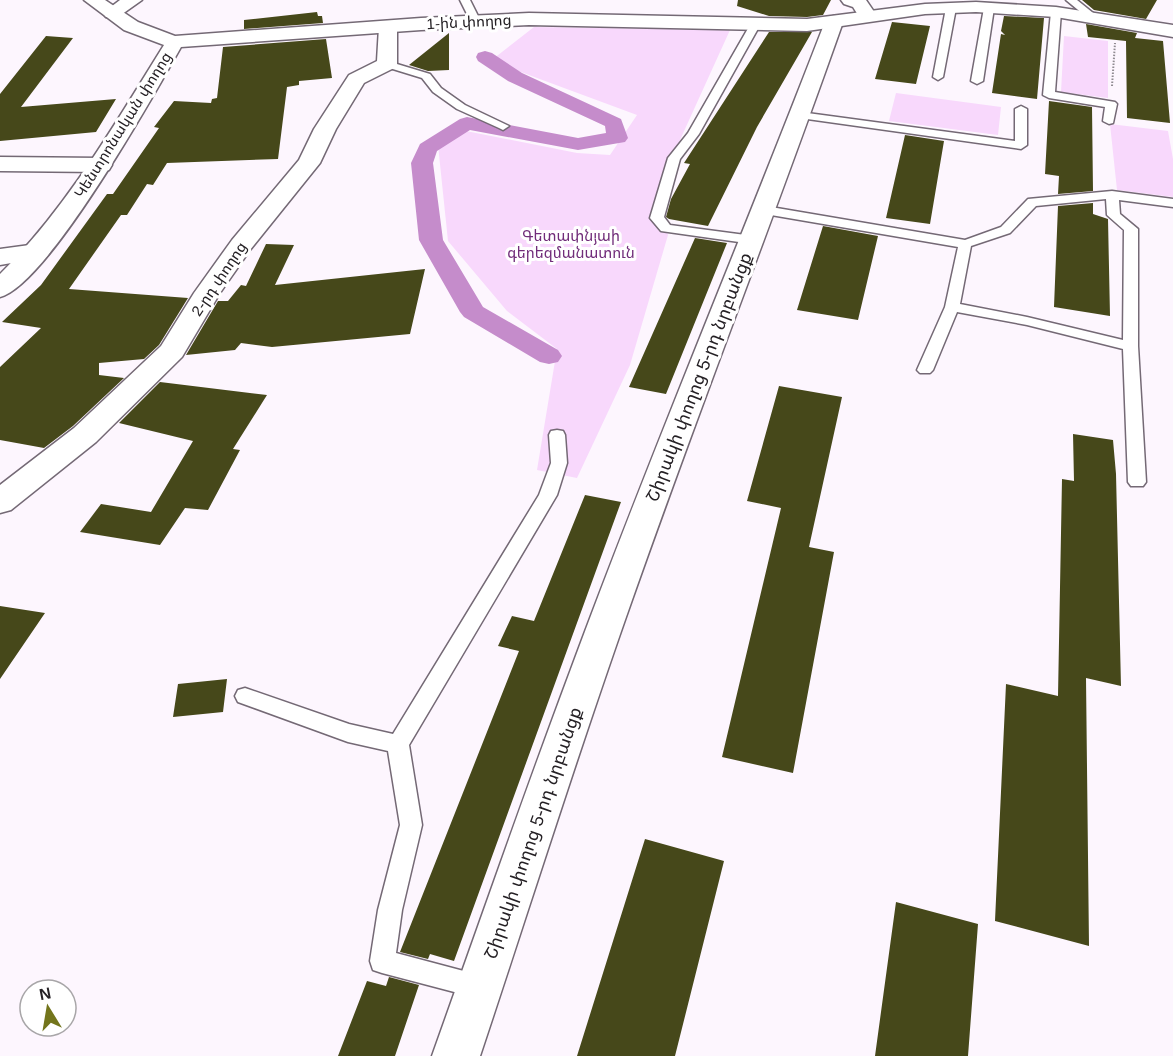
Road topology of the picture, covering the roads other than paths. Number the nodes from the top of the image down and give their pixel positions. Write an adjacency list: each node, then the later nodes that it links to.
1 (93, 0): 9 (street, 1-ին փողոց)
2 (133, 0): 9 (street)
3 (465, 0): 12 (lane)
4 (1071, 0): 11 (lane)
5 (951, 8): 6 (street); 10 (street); 18 (lane)
6 (989, 8): 8 (street); 19 (lane)
7 (842, 11): 10 (street); 10 (street); 13 (street, 1-ին փողոց); 21 (street, Շիրակի փողոց 5-րդ նրբանցք)
8 (1056, 12): 11 (street); 22 (lane)
9 (112, 14): 16 (street, 1-ին փողոց)
10 (868, 16)
11 (1093, 17): 15 (street)
12 (476, 22): 13 (street, 1-ին փողոց); 14 (street, 1-ին փողոց)
13 (755, 25): 29 (lane)
14 (388, 27): 16 (street, 1-ին փողոց); 17 (street)
15 (1173, 31)
16 (175, 42): 25 (street, Կենտրոնական փողոց)
17 (387, 64): 23 (lane); 39 (street, 2-րդ փողոց)
18 (938, 77)
19 (977, 81)
20 (1021, 110): 21 (lane)
21 (801, 115): 28 (street, Շիրակի փողոց 5-րդ նրբանցք)
22 (1109, 121)
23 (503, 126)
24 (0, 165): 25 (street)
25 (101, 165): 31 (street, Կենտրոնական փողոց)
26 (1112, 195): 27 (lane); 30 (lane); 35 (lane)
27 (1173, 203)
28 (765, 210): 29 (street, Շիրակի փողոց 5-րդ նրբանցք); 30 (lane)
29 (753, 240): 42 (street, Շիրակի փողոց 5-րդ նրբանցք)
30 (965, 244): 34 (lane)
31 (37, 252): 32 (street); 33 (street, Կենտրոնական փողոց)
32 (0, 257)
33 (0, 290)
34 (952, 307): 35 (lane); 36 (lane)
35 (1130, 346): 38 (lane)
36 (926, 370)
37 (557, 435): 41 (lane)
38 (1137, 482)
39 (0, 502)
40 (245, 696): 41 (lane)
41 (398, 744): 42 (lane)
42 (481, 987): 43 (street, Շիրակի փողոց 5-րդ նրբանցք)
43 (456, 1056)

